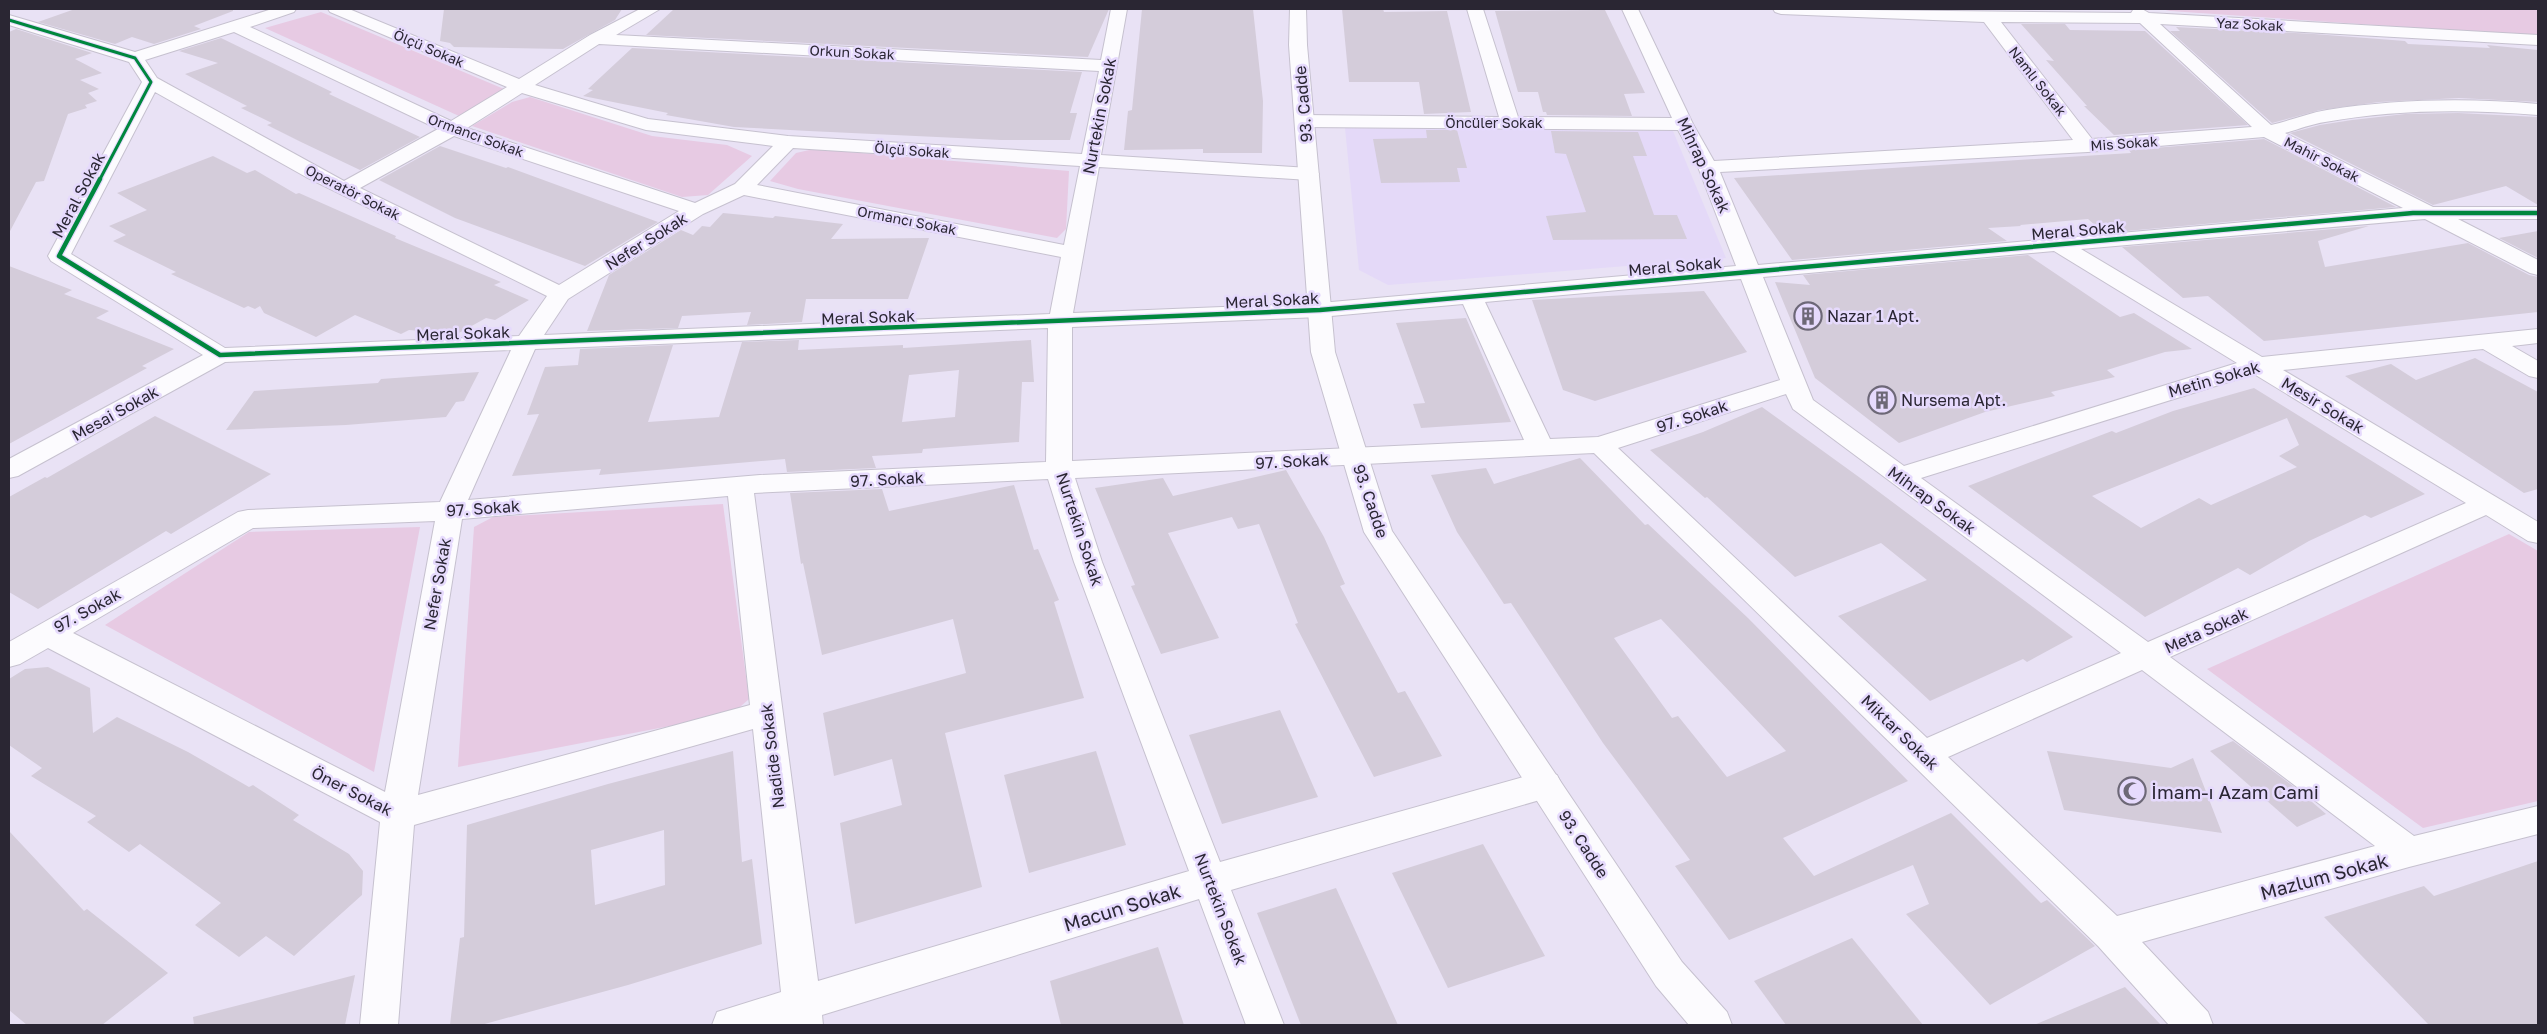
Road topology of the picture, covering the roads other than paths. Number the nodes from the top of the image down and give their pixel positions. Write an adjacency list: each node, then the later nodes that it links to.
1 (288, 9): 12 (street)
2 (336, 9): 18 (street, Ölçü Sokak)
3 (652, 9): 13 (street)
4 (1119, 9): 16 (street, Nurtekin Sokak)
5 (1298, 9): 20 (street, 93. Cadde)
6 (1475, 9): 21 (street)
7 (1630, 9): 22 (street, Mihrap Sokak)
8 (1781, 9): 10 (street, Yaz Sokak)
9 (2140, 13): 10 (street, Yaz Sokak); 14 (street, Yaz Sokak); 24 (street, Mahir Sokak)
10 (1989, 17): 26 (street, Namlı Sokak)
11 (9, 20): 15 (street)
12 (236, 27): 15 (street); 23 (street, Ormancı Sokak)
13 (596, 39): 16 (street, Orkun Sokak); 18 (street)
14 (2538, 40)
15 (135, 58): 17 (street)
16 (1108, 66): 27 (street, Nurtekin Sokak)
17 (151, 82): 30 (street, Operatör Sokak); 46 (street, Meral Sokak)
18 (522, 87): 23 (street); 25 (street, Ölçü Sokak)
19 (2538, 109): 24 (street, Mis Sokak)
20 (1304, 121): 21 (street, Öncüler Sokak); 29 (street, 93. Cadde)
21 (1510, 123): 22 (street, Öncüler Sokak)
22 (1684, 124): 28 (street, Mihrap Sokak)
23 (452, 129): 30 (street); 32 (street, Ormancı Sokak)
24 (2267, 132): 26 (street, Mis Sokak); 34 (street, Mahir Sokak)
25 (788, 142): 27 (street, Ölçü Sokak); 31 (street, Nefer Sokak)
26 (2088, 146): 28 (street, Mis Sokak)
27 (1090, 162): 29 (street, Ölçü Sokak); 36 (street, Nurtekin Sokak)
28 (1708, 167): 38 (street, Mihrap Sokak)
29 (1309, 174): 41 (street, 93. Cadde)
30 (346, 188): 39 (street, Operatör Sokak)
31 (742, 188): 32 (street, Nefer Sokak); 36 (street, Ormancı Sokak)
32 (696, 210): 39 (street, Nefer Sokak)
33 (2538, 212): 34 (street, Meral Sokak)
34 (2428, 213): 35 (street, Meral Sokak); 37 (street, Mahir Sokak)
35 (2057, 244): 38 (street, Meral Sokak); 47 (street, Mesir Sokak)
36 (1073, 253): 42 (street, Nurtekin Sokak)
37 (2538, 268)
38 (1750, 272): 40 (street, Meral Sokak); 49 (street, Mihrap Sokak)
39 (560, 294): 45 (street, Nefer Sokak)
40 (1470, 297): 41 (street, Meral Sokak); 51 (street)
41 (1320, 310): 42 (street, Meral Sokak); 52 (street, 93. Cadde)
42 (1060, 322): 45 (street, Meral Sokak); 54 (street, Nurtekin Sokak)
43 (2538, 336): 44 (street, Metin Sokak)
44 (2487, 341): 47 (street, Metin Sokak); 48 (street)
45 (526, 343): 46 (street, Meral Sokak); 58 (street, Nefer Sokak)
46 (220, 355): 53 (street, Mesai Sokak)
47 (2257, 365): 55 (street, Metin Sokak); 57 (street, Mesir Sokak)
48 (2538, 370)
49 (1792, 384): 50 (street, 97. Sokak); 55 (street, Mihrap Sokak)
50 (1600, 445): 51 (street, 97. Sokak); 64 (street, Miktar Sokak)
51 (1540, 446): 52 (street, 97. Sokak)
52 (1356, 458): 54 (street, 97. Sokak); 65 (street, 93. Cadde)
53 (9, 470)
54 (1059, 471): 56 (street, 97. Sokak); 69 (street, Nurtekin Sokak)
55 (1900, 476): 62 (street, Mihrap Sokak)
56 (740, 486): 58 (street, 97. Sokak); 63 (street, Nadide Sokak)
57 (2487, 504): 59 (street, Mesir Sokak); 62 (street, Meta Sokak)
58 (450, 511): 60 (street, 97. Sokak); 66 (street, Nefer Sokak)
59 (2538, 534)
60 (46, 632): 61 (street, 97. Sokak); 66 (street, Öner Sokak)
61 (9, 656)
62 (2146, 656): 64 (street, Meta Sokak); 68 (street, Mihrap Sokak)
63 (766, 713): 66 (street, Öner Sokak); 72 (street, Nadide Sokak)
64 (1923, 754): 70 (street, Miktar Sokak)
65 (1545, 785): 69 (street, Macun Sokak); 71 (street, 93. Cadde)
66 (398, 815): 73 (street, Nefer Sokak)
67 (2538, 820): 68 (street, Mazlum Sokak)
68 (2409, 852): 70 (street, Mazlum Sokak)
69 (1211, 880): 72 (street, Macun Sokak); 75 (street, Nurtekin Sokak)
70 (2111, 934): 78 (street, Miktar Sokak)
71 (1669, 974): 76 (street, 93. Cadde); 77 (street, 93. Cadde)
72 (803, 1014): 74 (street, Macun Sokak)
73 (379, 1025)
74 (730, 1025)
75 (1265, 1025)
76 (1690, 1025)
77 (1713, 1025)
78 (2194, 1025)

